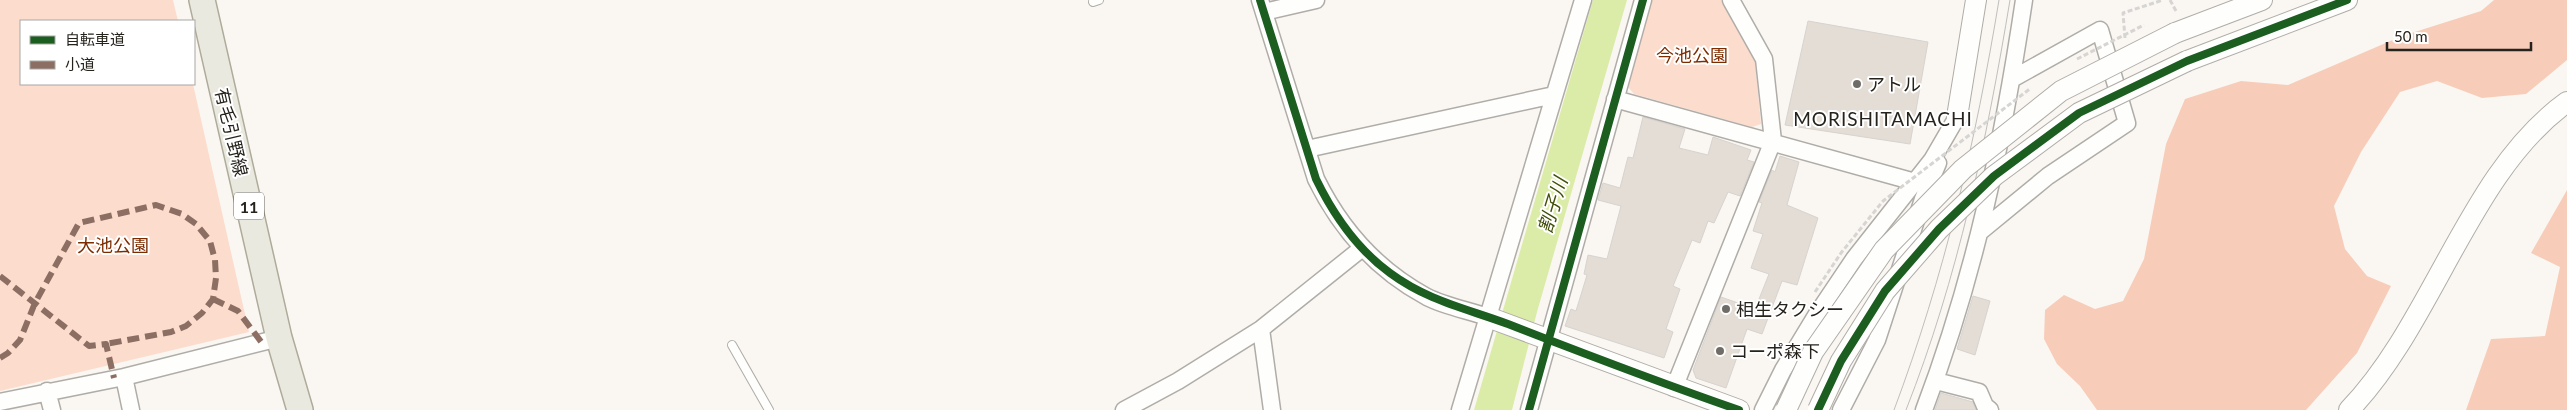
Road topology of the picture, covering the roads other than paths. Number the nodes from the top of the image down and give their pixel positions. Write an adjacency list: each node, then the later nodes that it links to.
1 (202, 0): 23 (main road, 有毛引野線 / 11)
2 (1316, 0): 10 (street)
3 (1583, 0): 12 (street)
4 (1643, 0): 13 (street)
5 (1731, 0): 16 (street)
6 (1976, 0): 15 (street)
7 (2024, 0): 11 (street)
8 (2262, 0): 41 (street, bridge)
9 (2347, 0): 42 (street, bridge)
10 (1262, 6): 17 (street)
11 (2012, 79): 19 (street); 19 (street)
12 (1554, 95): 17 (street); 21 (street)
13 (1615, 99): 16 (street); 24 (street)
14 (2567, 102): 46 (street)
15 (1957, 117): 18 (street); 43 (street)
16 (1773, 141): 18 (street); 28 (street)
17 (1307, 149): 20 (street)
18 (1915, 182): 40 (street)
19 (1981, 231): 27 (street)
20 (1361, 249): 21 (street); 22 (street)
21 (1490, 318): 24 (street); 37 (street)
22 (1261, 329): 35 (street); 36 (street)
23 (279, 338): 26 (street); 33 (main road, 有毛引野線 / 11)
24 (1543, 338): 28 (street); 38 (street)
25 (732, 345): 34 (lane)
26 (124, 377): 29 (street); 32 (street)
27 (1936, 381): 44 (street); 45 (street)
28 (1674, 388): 39 (street)
29 (48, 391): 30 (street); 31 (street)
30 (0, 402)
31 (52, 410)
32 (131, 410)
33 (300, 410)
34 (769, 410)
35 (1124, 410)
36 (1272, 410)
37 (1460, 410)
38 (1529, 410)
39 (1739, 410)
40 (1763, 410)
41 (1786, 410)
42 (1818, 410)
43 (1841, 410)
44 (1924, 410)
45 (1990, 410)
46 (2350, 410)

